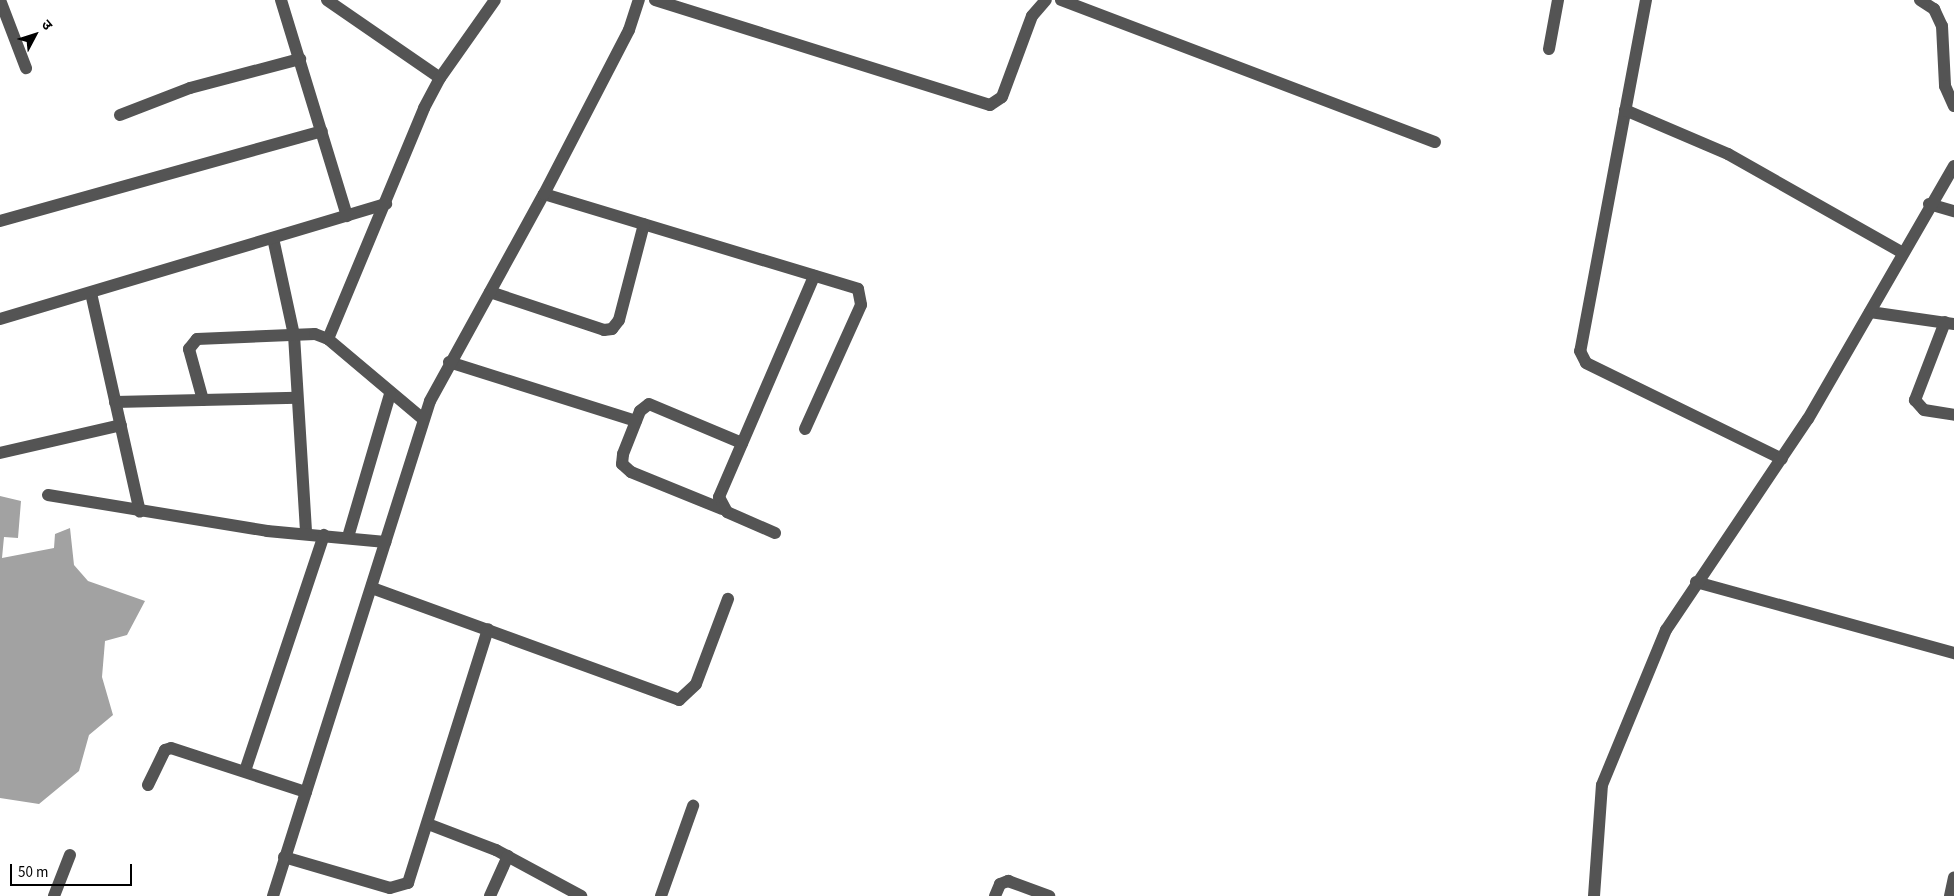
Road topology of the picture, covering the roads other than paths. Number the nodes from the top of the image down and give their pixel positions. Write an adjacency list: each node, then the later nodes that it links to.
1 (0, 0): 14 (street)
2 (282, 0): 13 (street)
3 (327, 0): 15 (street)
4 (495, 0): 15 (street)
5 (639, 0): 22 (street)
6 (655, 0): 7 (street)
7 (1046, 0)
8 (1061, 0): 20 (street)
9 (1558, 0): 12 (street)
10 (1646, 0): 17 (street)
11 (1920, 0): 16 (street)
12 (1549, 49)
13 (300, 59): 18 (street); 19 (street)
14 (26, 68)
15 (440, 78): 23 (street)
16 (1954, 106)
17 (1625, 110): 30 (street); 51 (street)
18 (120, 116)
19 (322, 131): 26 (street); 27 (street)
20 (1435, 142)
21 (1954, 166): 24 (street)
22 (544, 194): 28 (street); 32 (street)
23 (386, 204): 26 (street); 38 (street)
24 (1929, 204): 25 (street); 30 (street)
25 (1954, 211)
26 (347, 216): 29 (street)
27 (0, 221)
28 (644, 224): 31 (street); 32 (street)
29 (273, 238): 33 (street); 37 (street)
30 (1903, 253): 34 (street)
31 (814, 276): 48 (street); 49 (street)
32 (490, 292): 39 (street)
33 (91, 293): 35 (street); 43 (street)
34 (1870, 312): 36 (street); 51 (street)
35 (0, 319)
36 (1949, 323): 44 (street)
37 (294, 335): 38 (street); 41 (street); 42 (street)
38 (328, 339): 40 (street)
39 (449, 362): 45 (street); 46 (street)
40 (390, 394): 45 (street); 58 (street)
41 (297, 398): 42 (street); 56 (street)
42 (204, 400): 43 (street)
43 (115, 402): 47 (street)
44 (1954, 415)
45 (423, 419): 59 (street)
46 (636, 421): 49 (street); 53 (street)
47 (121, 425): 50 (street); 54 (street)
48 (805, 429)
49 (742, 443): 53 (street)
50 (0, 454)
51 (1782, 459): 60 (street)
52 (48, 495): 54 (street)
53 (722, 509): 55 (street)
54 (140, 512): 56 (street)
55 (775, 533)
56 (306, 534): 57 (street)
57 (324, 535): 58 (street); 65 (street)
58 (348, 537): 59 (street)
59 (386, 542): 61 (street)
60 (1696, 582): 64 (street); 82 (street)
61 (372, 588): 63 (street); 67 (street)
62 (728, 598): 63 (street)
63 (488, 629): 69 (street)
64 (1954, 653)
65 (245, 771): 66 (street); 67 (street)
66 (148, 785)
67 (306, 792): 72 (street)
68 (693, 806): 79 (street)
69 (428, 824): 71 (street); 74 (street)
70 (70, 855): 75 (street)
71 (508, 856): 77 (street); 78 (street)
72 (284, 858): 74 (street); 76 (street)
73 (1954, 877): 83 (street)
74 (405, 891)
75 (54, 896)
76 (273, 896)
77 (490, 896)
78 (581, 896)
79 (661, 896)
80 (995, 896): 81 (street)
81 (1049, 896)
82 (1594, 896)
83 (1950, 896)

